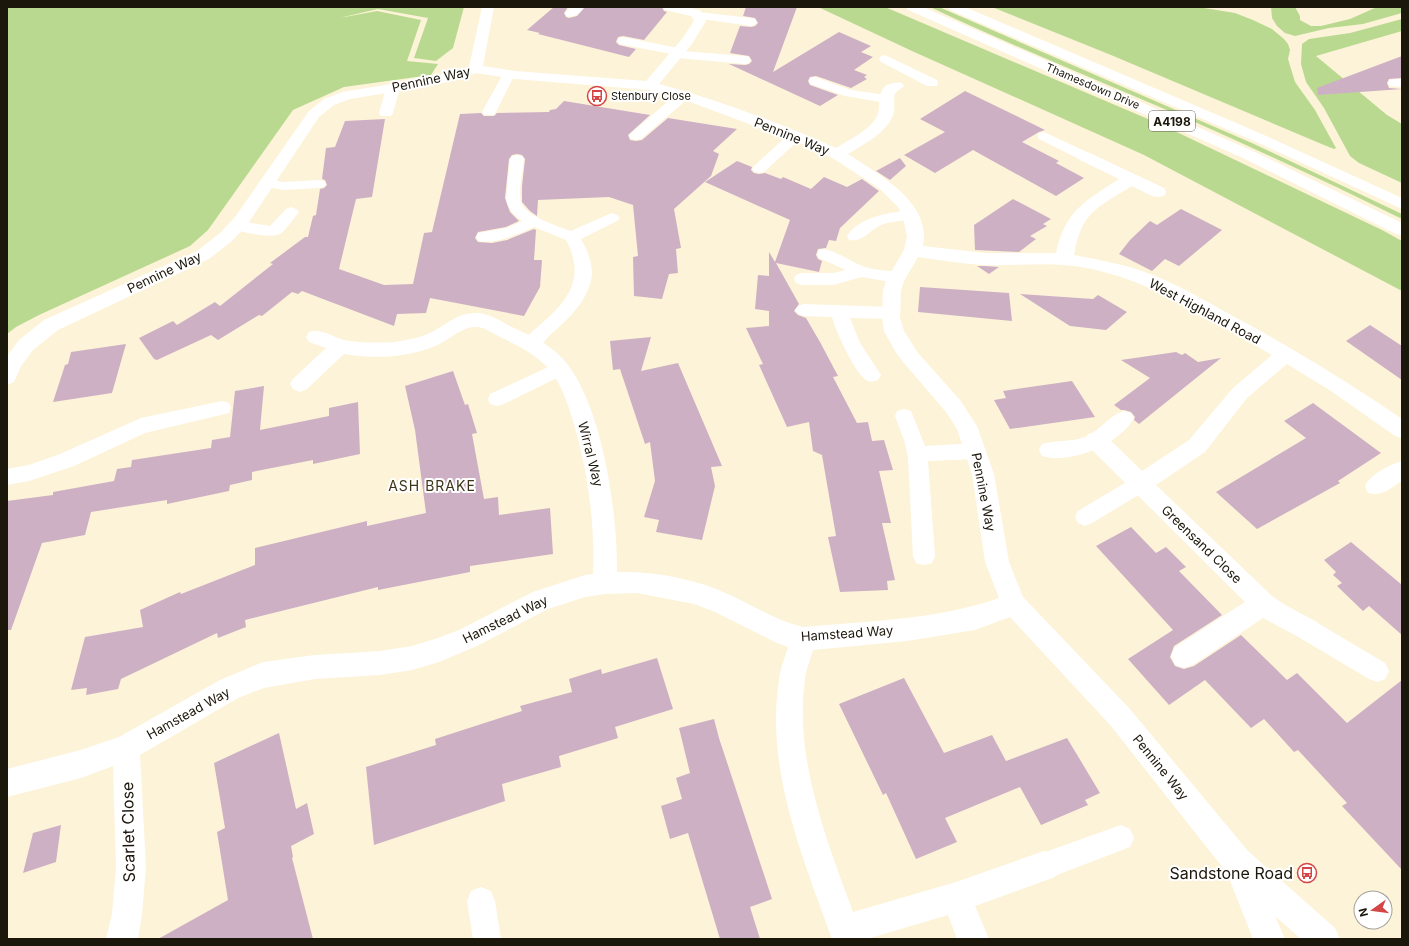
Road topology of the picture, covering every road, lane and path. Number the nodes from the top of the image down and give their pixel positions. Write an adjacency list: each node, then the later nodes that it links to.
1 (488, 7): 11 (street)
2 (669, 7): 5 (street)
3 (912, 7): 40 (street, Thamesdown Drive / A4198)
4 (954, 7): 34 (street, Thamesdown Drive / A4198)
5 (698, 16): 6 (lane); 8 (street)
6 (751, 22)
7 (623, 41): 8 (lane)
8 (677, 53): 10 (lane); 16 (street)
9 (885, 59): 13 (lane)
10 (745, 60)
11 (475, 70): 12 (street, Pennine Way); 18 (street, Pennine Way)
12 (509, 74): 16 (street, Pennine Way); 21 (lane)
13 (916, 76): 15 (lane); 17 (lane)
14 (816, 81): 20 (lane)
15 (932, 83)
16 (650, 86): 19 (street, Pennine Way)
17 (897, 86): 20 (street)
18 (393, 88): 22 (lane); 31 (street, Pennine Way)
19 (684, 95): 23 (lane); 24 (street, Pennine Way)
20 (886, 99): 26 (street)
21 (488, 112)
22 (386, 113)
23 (636, 136)
24 (795, 136): 26 (street, Pennine Way); 29 (lane)
25 (1044, 136): 27 (lane)
26 (837, 154): 36 (street, Pennine Way)
27 (1086, 157): 30 (street)
28 (517, 159): 38 (lane)
29 (760, 169)
30 (1131, 179): 33 (street); 46 (street)
31 (266, 183): 32 (lane); 39 (street, Pennine Way)
32 (319, 184)
33 (1158, 192)
34 (1402, 204)
35 (291, 212): 39 (lane)
36 (910, 215): 42 (lane); 44 (street, Pennine Way)
37 (612, 218): 43 (lane)
38 (534, 221): 41 (lane); 43 (lane)
39 (238, 226): 59 (street, Pennine Way)
40 (1402, 230)
41 (484, 236)
42 (855, 236)
43 (572, 237): 54 (lane)
44 (913, 250): 46 (street, West Highland Road); 48 (street, Pennine Way)
45 (825, 254): 47 (lane)
46 (1064, 259): 56 (street, West Highland Road)
47 (862, 272): 48 (lane); 49 (lane)
48 (897, 277): 52 (street, Pennine Way)
49 (802, 279)
50 (804, 310): 51 (lane)
51 (840, 311): 52 (lane); 58 (lane)
52 (891, 313): 68 (street, Pennine Way)
53 (316, 337): 55 (street, Wirral Way)
54 (531, 343): 55 (street, Wirral Way); 57 (street, Wirral Way)
55 (340, 346): 60 (street)
56 (1286, 354): 65 (street, West Highland Road); 72 (street)
57 (559, 369): 61 (lane); 76 (street, Wirral Way)
58 (872, 375)
59 (7, 377)
60 (300, 384)
61 (497, 399)
62 (222, 408): 71 (lane)
63 (904, 416): 69 (lane)
64 (1124, 418): 66 (lane)
65 (1402, 430)
66 (1096, 440): 67 (lane); 72 (street, Greensand Close)
67 (1049, 450)
68 (976, 451): 69 (lane); 77 (street, Pennine Way)
69 (918, 454): 75 (lane)
70 (1402, 470): 73 (street)
71 (7, 477)
72 (1140, 484): 74 (lane); 78 (street, Greensand Close)
73 (1376, 486)
74 (1085, 517)
75 (924, 556)
76 (605, 583): 80 (street, Hamstead Way); 83 (street, Hamstead Way)
77 (1014, 604): 80 (street, Hamstead Way); 86 (street, Pennine Way)
78 (1263, 604): 79 (street, Greensand Close); 81 (street)
79 (1308, 630): 82 (lane)
80 (803, 639): 90 (street)
81 (1184, 656)
82 (1377, 671)
83 (126, 748): 84 (street, Hamstead Way); 91 (street, Scarlet Close)
84 (7, 783)
85 (1122, 838): 87 (lane)
86 (1237, 862): 94 (street, Pennine Way); 95 (street, Pennine Way)
87 (1044, 866): 88 (street)
88 (956, 897): 90 (street); 93 (street)
89 (481, 901): 92 (lane)
90 (847, 935)
91 (122, 939)
92 (487, 939)
93 (973, 939)
94 (1269, 939)
95 (1324, 939)

